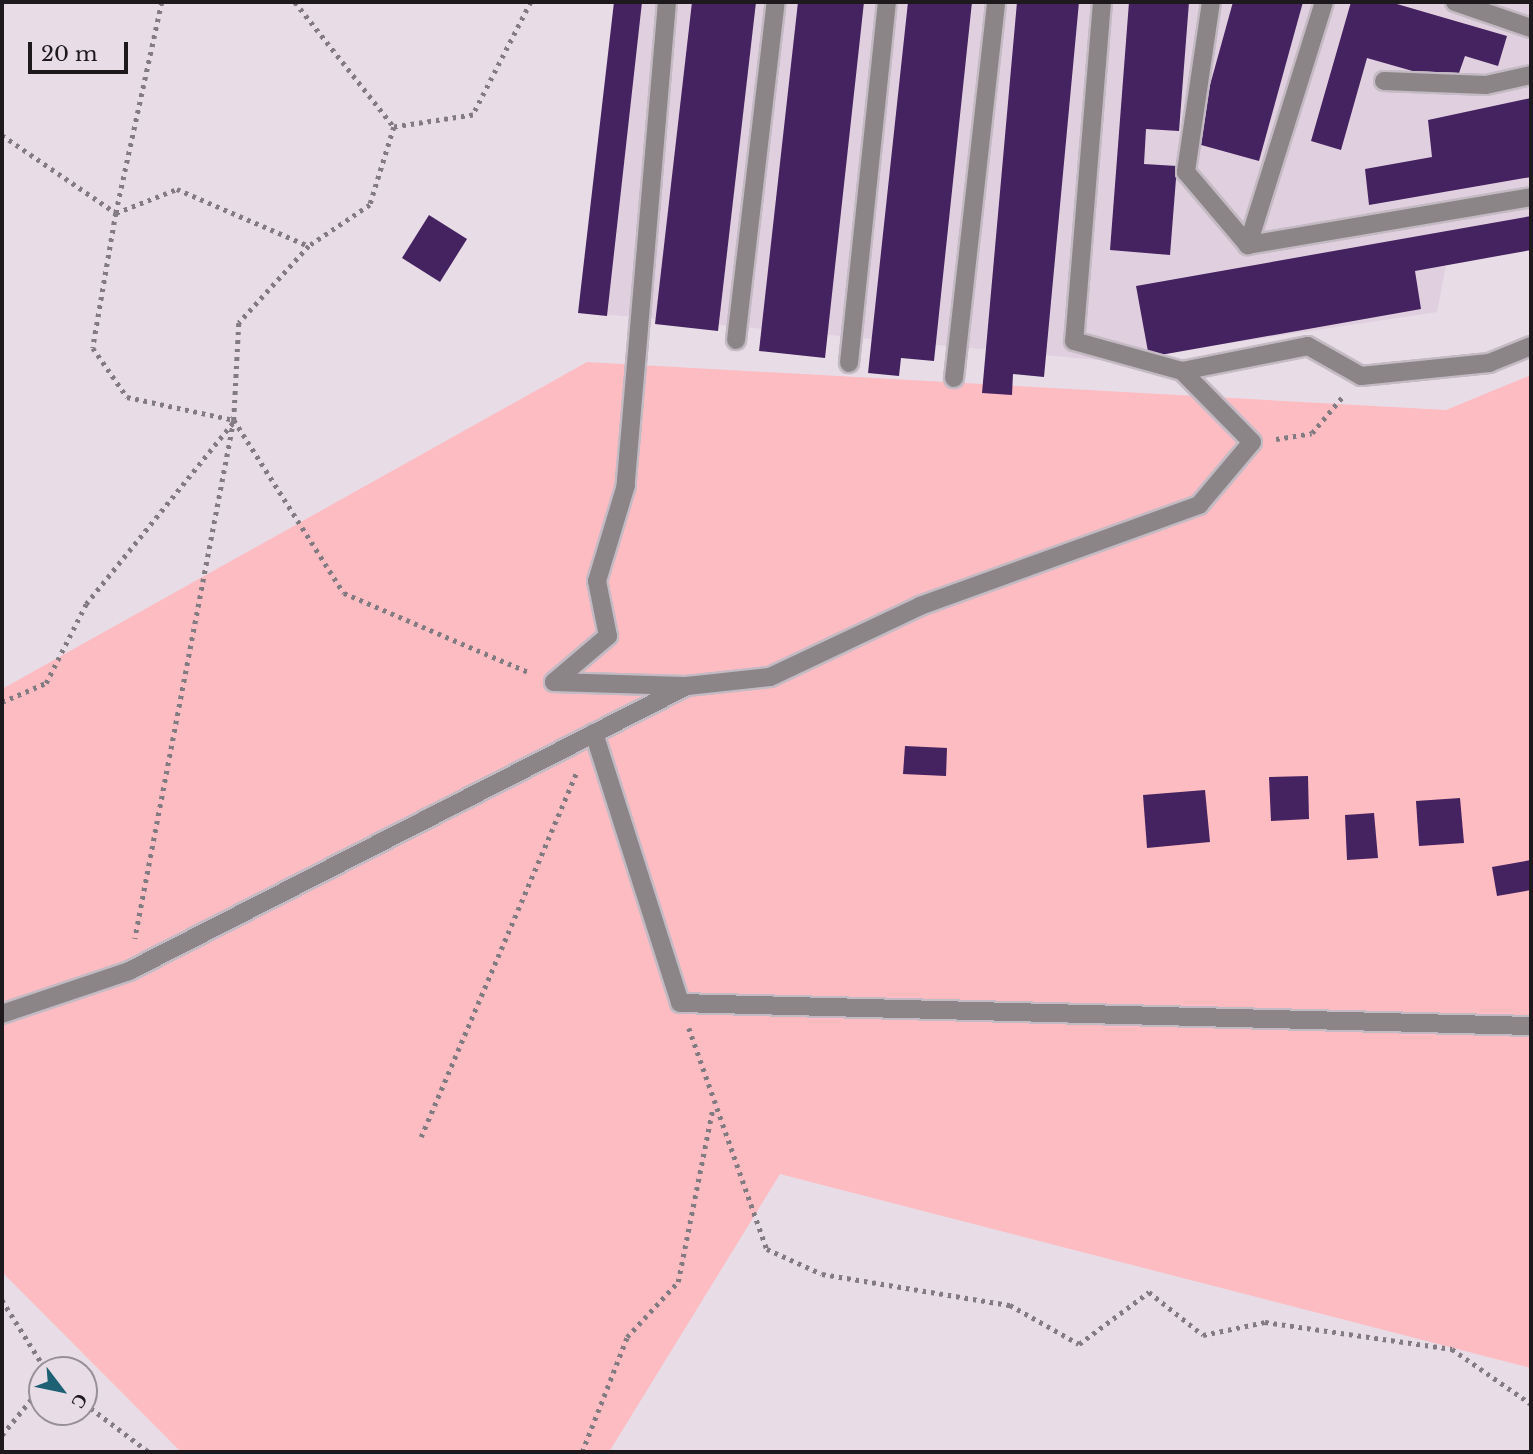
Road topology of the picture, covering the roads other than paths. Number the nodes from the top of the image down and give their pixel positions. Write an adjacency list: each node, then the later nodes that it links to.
1 (667, 2): 19 (lane)
2 (776, 2): 14 (lane)
3 (887, 2): 16 (lane)
4 (996, 2): 18 (lane)
5 (1102, 2): 17 (lane)
6 (1211, 2): 13 (lane)
7 (1324, 2): 13 (lane)
8 (1455, 2): 9 (lane)
9 (1531, 28)
10 (1531, 75): 11 (lane)
11 (1384, 81)
12 (1531, 197): 13 (lane)
13 (1248, 245)
14 (736, 340)
15 (1531, 346): 17 (lane)
16 (849, 363)
17 (1182, 371): 19 (lane)
18 (954, 378)
19 (687, 686): 20 (lane)
20 (594, 733): 21 (lane); 22 (lane)
21 (2, 1014)
22 (1531, 1026)

